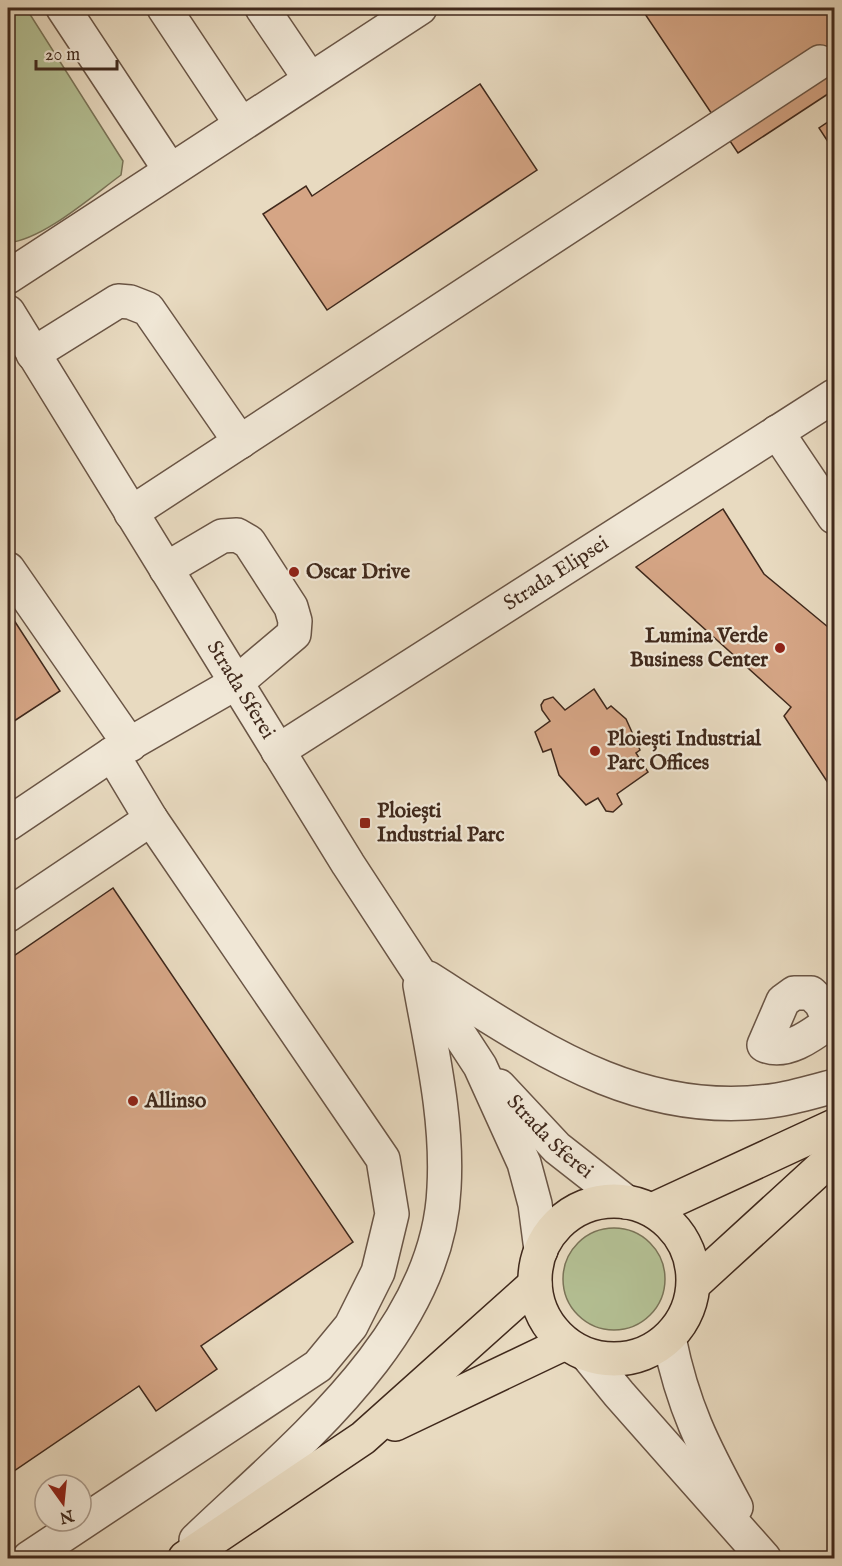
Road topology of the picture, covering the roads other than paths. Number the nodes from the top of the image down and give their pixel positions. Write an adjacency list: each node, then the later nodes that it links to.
1 (63, 8): 8 (street)
2 (164, 8): 7 (street)
3 (262, 8): 6 (street)
4 (420, 8): 6 (street)
5 (820, 62): 14 (street)
6 (310, 79): 7 (street)
7 (241, 124): 8 (street)
8 (170, 170): 9 (street)
9 (8, 277)
10 (8, 312): 11 (street, Strada Sferei)
11 (33, 354): 14 (street); 15 (street, Strada Sferei)
12 (834, 396): 13 (street, Strada Elipsei)
13 (777, 432): 16 (street); 21 (street, Strada Elipsei)
14 (240, 442): 15 (street)
15 (131, 513): 18 (street, Strada Sferei)
16 (834, 517)
17 (8, 569): 20 (street)
18 (166, 569): 19 (street, Strada Sferei); 19 (street)
19 (236, 682): 20 (street); 21 (street, Strada Sferei)
20 (121, 750): 22 (street); 23 (street)
21 (278, 751): 25 (street, Strada Sferei)
22 (151, 819): 24 (street); 37 (street)
23 (8, 824)
24 (8, 915)
25 (417, 971): 26 (street, Strada Sferei); 27 (street); 38 (street)
26 (480, 1066): 30 (street, Strada Sferei); 31 (street, Strada Sferei)
27 (834, 1086)
28 (834, 1125): 30 (main road)
29 (834, 1156): 33 (main road)
30 (639, 1206): 31 (main road); 33 (main road)
31 (541, 1250): 32 (main road)
32 (534, 1284): 35 (main road); 36 (main road)
33 (694, 1284): 34 (main road)
34 (669, 1338): 35 (main road); 40 (street)
35 (577, 1349): 36 (main road); 40 (street)
36 (363, 1438): 39 (main road)
37 (29, 1558)
38 (177, 1558)
39 (185, 1558)
40 (764, 1558)

